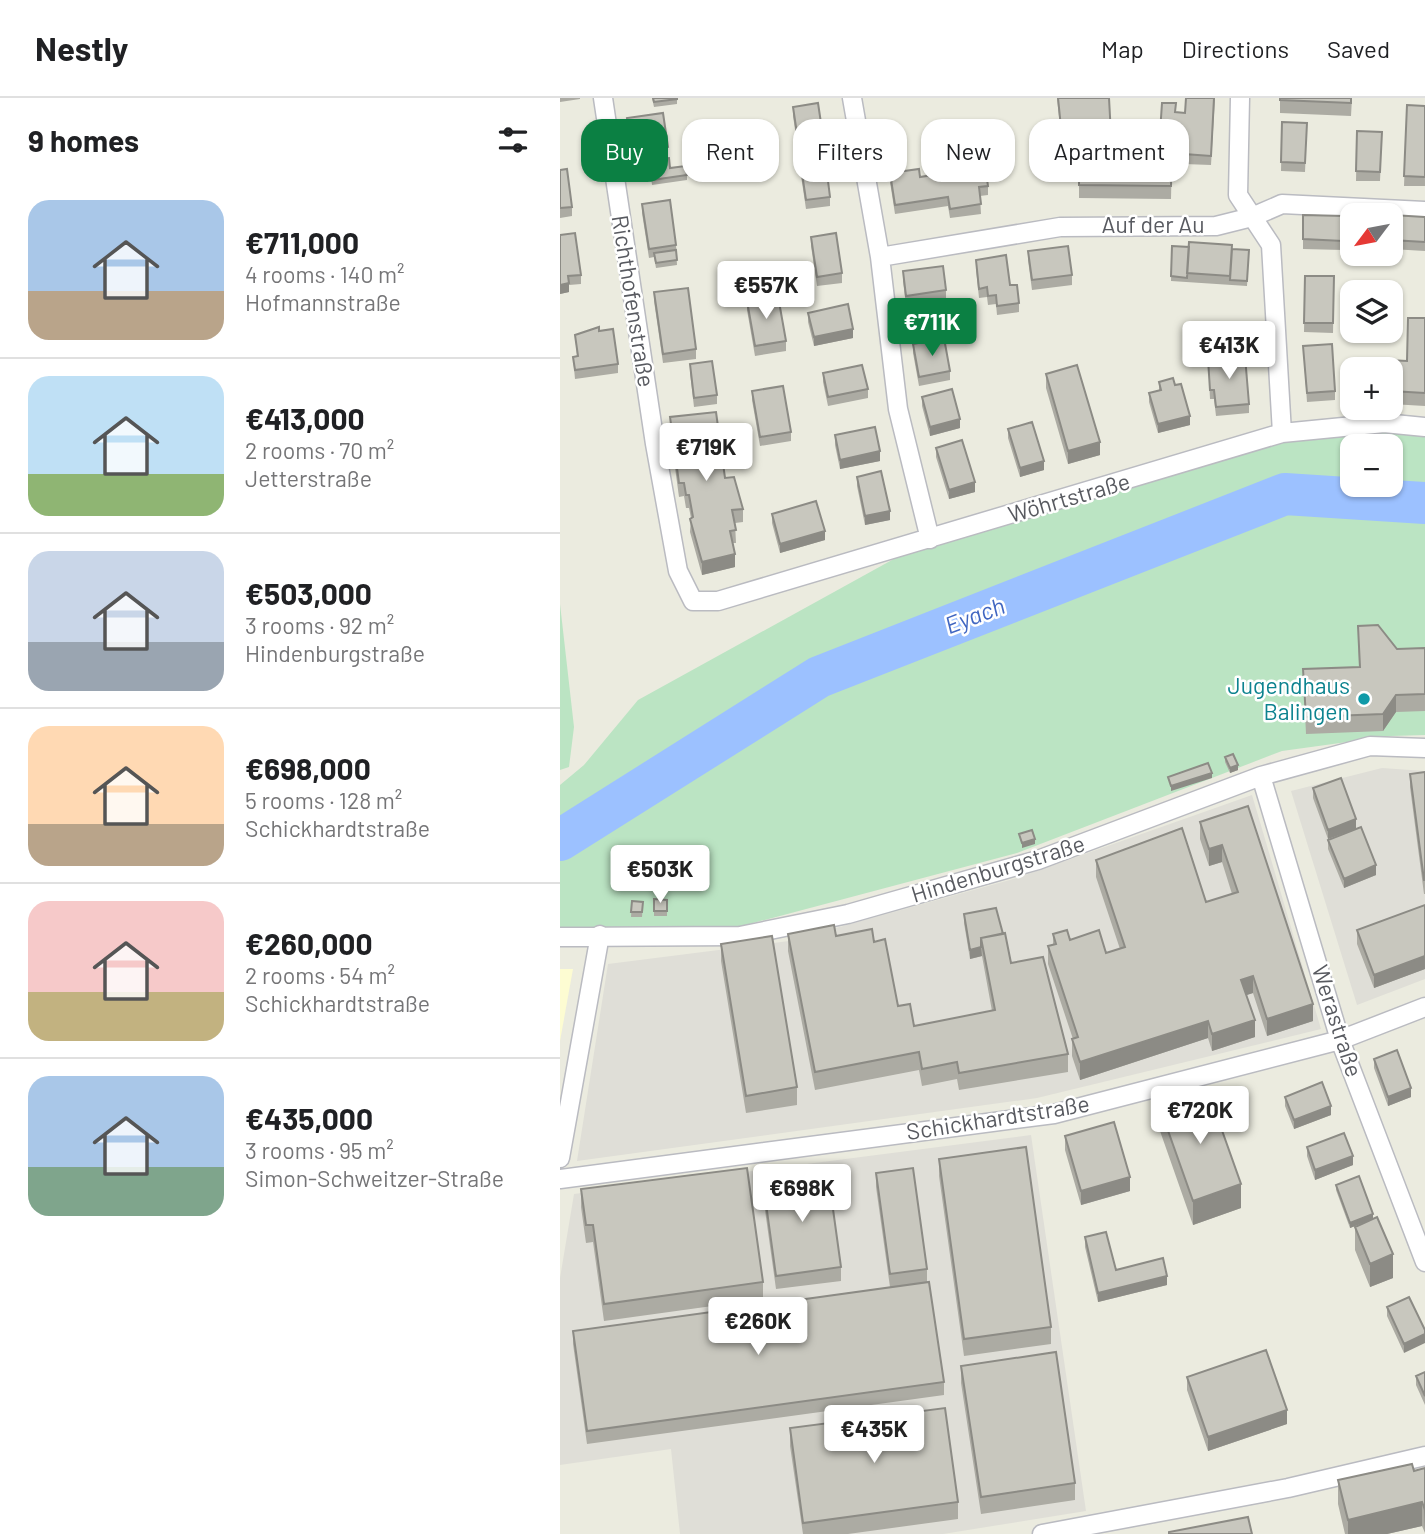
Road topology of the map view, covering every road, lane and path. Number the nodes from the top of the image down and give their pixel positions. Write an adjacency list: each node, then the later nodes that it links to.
1 (603, 98): 10 (street, Richthofenstraße)
2 (852, 98): 6 (street)
3 (1240, 98): 5 (street)
4 (1425, 211): 5 (street, Auf der Au)
5 (1252, 217): 6 (street, Auf der Au); 8 (street)
6 (880, 257): 9 (street)
7 (1425, 427): 8 (street, Wöhrtstraße)
8 (1282, 433): 9 (street, Wöhrtstraße)
9 (930, 539): 10 (street, Wöhrtstraße)
10 (718, 601)
11 (1425, 748): 12 (street, Hindenburgstraße)
12 (1261, 776): 13 (street, Hindenburgstraße); 16 (street, Werastraße)
13 (600, 935): 14 (street, Hindenburgstraße); 17 (street)
14 (560, 937)
15 (1425, 1007): 16 (street, Schickhardtstraße)
16 (1340, 1040): 18 (street, Schickhardtstraße); 19 (street, Werastraße)
17 (560, 1158)
18 (560, 1179)
19 (1425, 1262)
20 (1425, 1456): 21 (street)
21 (1042, 1534)

